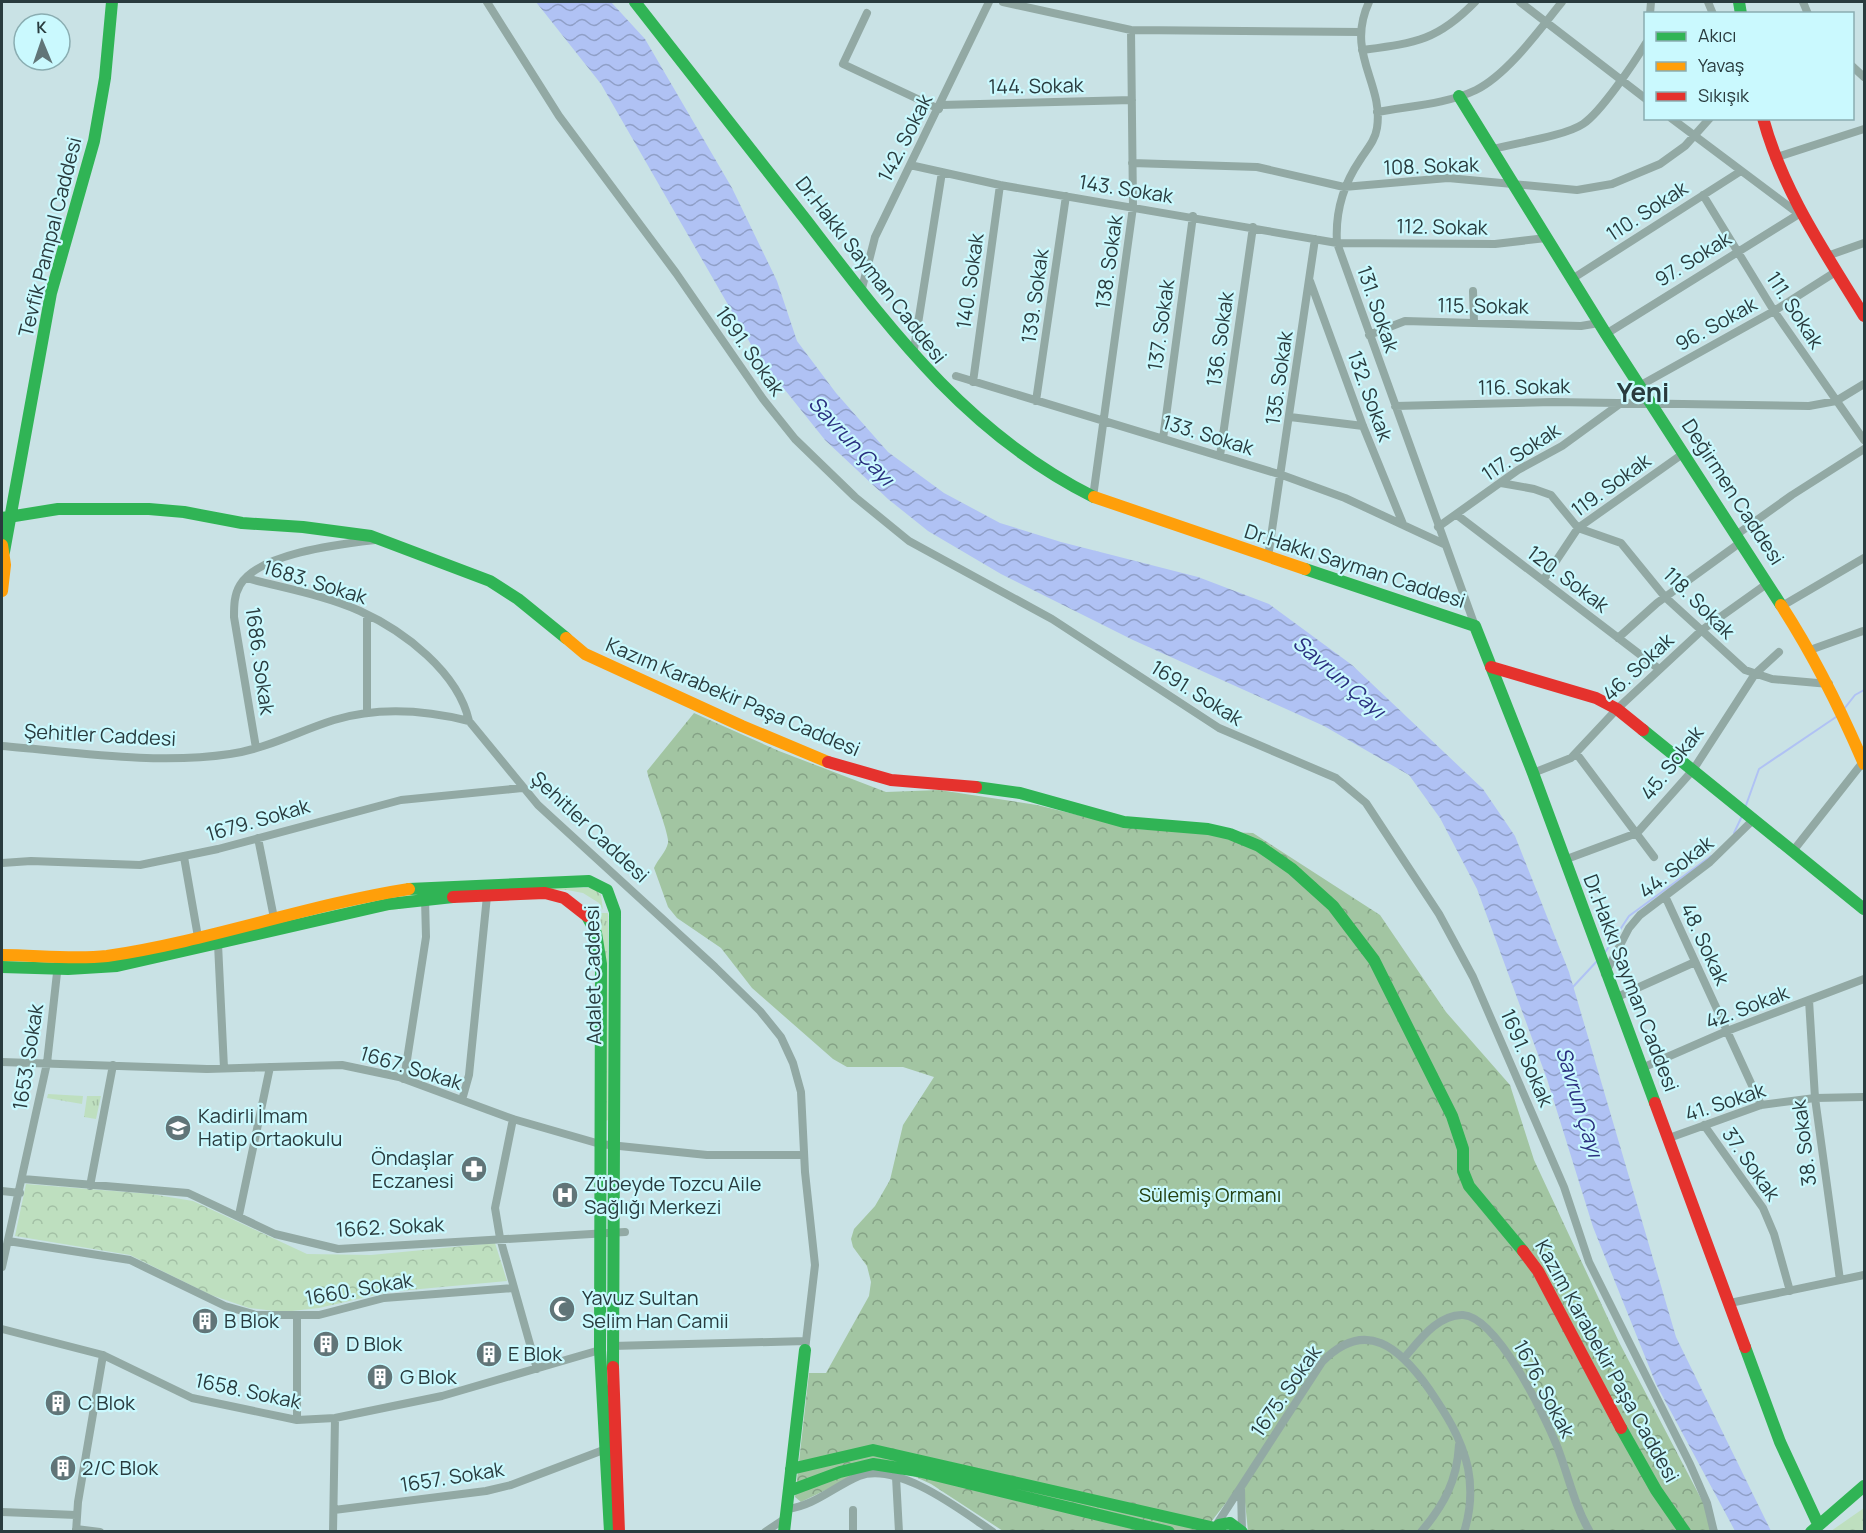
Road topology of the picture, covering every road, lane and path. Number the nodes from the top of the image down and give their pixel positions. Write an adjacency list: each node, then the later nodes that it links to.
1 (112, 2): 81 (street, Tevfik Pampal Caddesi)
2 (487, 2): 211 (street, 1691. Sokak)
3 (635, 2): 52 (street, Dr.Hakkı Sayman Caddesi)
4 (989, 2): 20 (street, 142. Sokak)
5 (1003, 2): 12 (street)
6 (1370, 2): 13 (street, 131. Sokak)
7 (1475, 2): 15 (street)
8 (1520, 2): 11 (street)
9 (1562, 2): 11 (street)
10 (867, 13): 20 (street, 144. Sokak)
11 (1545, 22): 16 (street); 17 (street)
12 (1131, 30): 13 (street); 19 (street, 138. Sokak)
13 (1360, 32): 15 (street, 131. Sokak)
14 (1644, 46): 16 (street)
15 (1362, 50): 21 (street, 131. Sokak)
16 (1620, 80): 18 (street); 27 (street)
17 (1459, 96): 21 (street); 27 (street, Değirmen Caddesi)
18 (1644, 98)
19 (1132, 100): 20 (street, 144. Sokak); 29 (street, 138. Sokak)
20 (940, 107): 30 (street, 142. Sokak)
21 (1377, 112): 35 (street, 131. Sokak)
22 (1674, 120): 26 (street)
23 (1708, 120): 26 (street, 108. Sokak)
24 (1764, 120): 28 (street)
25 (1864, 129): 28 (street)
26 (1694, 136): 31 (street); 33 (street, 108. Sokak)
27 (1493, 149): 33 (street, Değirmen Caddesi)
28 (1774, 158): 39 (street)
29 (1132, 163): 35 (street, 108. Sokak); 38 (street, 138. Sokak)
30 (910, 165): 32 (street, 143. Sokak); 52 (street, 142. Sokak)
31 (1741, 171): 36 (street, 110. Sokak); 39 (street)
32 (942, 172): 34 (street, 143. Sokak); 59 (street)
33 (1515, 183): 35 (street, 108. Sokak); 42 (street, Değirmen Caddesi)
34 (1000, 184): 37 (street, 143. Sokak); 61 (street, 140. Sokak)
35 (1344, 187): 44 (street, 131. Sokak)
36 (1703, 195): 46 (street, 111. Sokak); 50 (street, 110. Sokak)
37 (1066, 196): 38 (street, 143. Sokak); 64 (street, 139. Sokak)
38 (1133, 207): 40 (street, 143. Sokak); 70 (street, 138. Sokak)
39 (1800, 214): 46 (street, 97. Sokak); 47 (street)
40 (1193, 216): 41 (street, 143. Sokak); 72 (street, 137. Sokak)
41 (1253, 227): 43 (street, 143. Sokak); 76 (street, 136. Sokak)
42 (1546, 238): 44 (street, 112. Sokak); 50 (street, Değirmen Caddesi)
43 (1315, 239): 44 (street, 143. Sokak); 49 (street, 135. Sokak)
44 (1337, 243): 58 (street, 131. Sokak)
45 (1864, 243): 47 (street)
46 (1737, 250): 53 (street, 111. Sokak); 57 (street, 97. Sokak)
47 (1827, 256): 48 (street)
48 (1837, 272): 53 (street, 96. Sokak); 54 (street)
49 (1310, 278): 69 (street, 135. Sokak); 71 (street, 132. Sokak)
50 (1572, 279): 56 (street, Değirmen Caddesi)
51 (1473, 291): 55 (street)
52 (861, 292): 59 (street, Dr.Hakkı Sayman Caddesi)
53 (1774, 311): 62 (street, 96. Sokak); 65 (street, 111. Sokak)
54 (1864, 316)
55 (1474, 322): 56 (street, 115. Sokak); 58 (street, 115. Sokak)
56 (1599, 323): 57 (street, Değirmen Caddesi)
57 (1606, 334): 62 (street, Değirmen Caddesi)
58 (1369, 335): 68 (street, 131. Sokak)
59 (912, 357): 79 (street, Dr.Hakkı Sayman Caddesi)
60 (956, 376): 61 (street, 133. Sokak)
61 (973, 382): 64 (street, 133. Sokak)
62 (1641, 384): 67 (street, Değirmen Caddesi)
63 (1864, 384): 65 (street)
64 (1036, 401): 70 (street, 133. Sokak)
65 (1836, 401): 67 (street, 116. Sokak); 73 (street, 111. Sokak)
66 (1621, 403): 67 (street, 116. Sokak); 68 (street, 116. Sokak); 78 (street, 117. Sokak)
67 (1653, 403): 75 (street, Değirmen Caddesi)
68 (1395, 406): 83 (street, 131. Sokak)
69 (1290, 417): 71 (street); 77 (street, 135. Sokak)
70 (1103, 421): 72 (street, 133. Sokak); 79 (street, 138. Sokak)
71 (1363, 426): 82 (street, 132. Sokak)
72 (1163, 439): 76 (street, 133. Sokak)
73 (1864, 440)
74 (1864, 449): 85 (street)
75 (1684, 453): 84 (street, 119. Sokak); 85 (street, Değirmen Caddesi)
76 (1220, 456): 77 (street, 133. Sokak)
77 (1282, 475): 82 (street, 133. Sokak); 89 (street, 135. Sokak)
78 (1501, 483): 80 (street, 117. Sokak); 84 (street)
79 (1093, 497): 89 (street, Dr.Hakkı Sayman Caddesi)
80 (1456, 515): 83 (street, 117. Sokak); 92 (street, 120. Sokak)
81 (6, 518): 86 (street, Kazım Karabekir Paşa Caddesi); 88 (street, Tevfik Pampal Caddesi)
82 (1403, 524): 87 (street, 133. Sokak)
83 (1438, 527): 87 (street, 131. Sokak)
84 (1578, 528): 92 (street, 119. Sokak); 95 (street, 118. Sokak)
85 (1738, 538): 93 (street, Değirmen Caddesi); 95 (street)
86 (379, 539): 91 (street); 210 (street, Kazım Karabekir Paşa Caddesi)
87 (1444, 544): 98 (street, 131. Sokak)
88 (3, 548): 94 (street, Tevfik Pampal Caddesi)
89 (1268, 557): 98 (street, Dr.Hakkı Sayman Caddesi)
90 (1864, 558): 96 (street)
91 (246, 578): 97 (street, 1683. Sokak); 112 (street, 1686. Sokak)
92 (1544, 579): 101 (street, 120. Sokak)
93 (1767, 583): 96 (street, Değirmen Caddesi); 99 (street, 46. Sokak)
94 (2, 591)
95 (1665, 597): 99 (street, 118. Sokak); 101 (street)
96 (1782, 606): 102 (street, Değirmen Caddesi)
97 (367, 615): 109 (street); 110 (street, 1683. Sokak)
98 (1475, 626): 104 (street, Dr.Hakkı Sayman Caddesi)
99 (1702, 630): 105 (street, 46. Sokak); 106 (street, 118. Sokak)
100 (1863, 631): 102 (street)
101 (1618, 638): 105 (street, 120. Sokak)
102 (1810, 650): 107 (street, Değirmen Caddesi)
103 (1779, 652): 106 (street, 45. Sokak)
104 (1491, 667): 108 (street); 116 (street, Dr.Hakkı Sayman Caddesi)
105 (1659, 669): 108 (street, 46. Sokak)
106 (1755, 674): 107 (street, 118. Sokak); 115 (street, 45. Sokak)
107 (1829, 684): 114 (street, Değirmen Caddesi)
108 (1617, 709): 113 (street, 46. Sokak); 115 (street)
109 (367, 713): 110 (street, Şehitler Caddesi); 112 (street, Şehitler Caddesi)
110 (469, 721): 117 (street, Şehitler Caddesi)
111 (2, 746): 112 (street, Şehitler Caddesi)
112 (256, 748)
113 (1576, 753): 116 (street, 46. Sokak); 119 (street)
114 (1864, 763): 121 (street)
115 (1693, 770): 118 (street); 119 (street, 45. Sokak)
116 (1533, 773): 124 (street, Dr.Hakkı Sayman Caddesi)
117 (522, 788): 120 (street, 1679. Sokak); 157 (street, Şehitler Caddesi)
118 (1753, 820): 121 (street); 127 (street, 44. Sokak)
119 (1637, 832): 123 (street); 124 (street, 45. Sokak)
120 (258, 838): 122 (street, 1679. Sokak); 130 (street)
121 (1793, 851): 129 (street)
122 (184, 857): 125 (street, 1679. Sokak); 131 (street)
123 (1654, 857)
124 (1564, 860): 137 (street, Dr.Hakkı Sayman Caddesi)
125 (2, 863)
126 (487, 896): 128 (street); 151 (street); 156 (street)
127 (1665, 896): 135 (street, 48. Sokak); 137 (street, 44. Sokak)
128 (425, 899): 132 (street); 148 (street)
129 (1864, 909)
130 (274, 918): 131 (street, Adalet Caddesi); 156 (street, Adalet Caddesi)
131 (198, 937): 134 (street, Adalet Caddesi)
132 (218, 944): 134 (street); 146 (street)
133 (2, 955): 134 (street, Adalet Caddesi)
134 (58, 963): 136 (street); 143 (street, 1653. Sokak)
135 (1695, 963): 139 (street); 141 (street, 48. Sokak)
136 (2, 967)
137 (1605, 974): 139 (street, Dr.Hakkı Sayman Caddesi)
138 (1864, 979): 140 (street, 42. Sokak)
139 (1615, 998): 147 (street, Dr.Hakkı Sayman Caddesi)
140 (1809, 1000): 141 (street, 42. Sokak); 150 (street, 38. Sokak)
141 (1727, 1031): 147 (street, 42. Sokak); 152 (street, 48. Sokak)
142 (2, 1062): 143 (street, 1667. Sokak)
143 (47, 1063): 144 (street, 1667. Sokak); 158 (street, 1653. Sokak)
144 (113, 1065): 146 (street, 1667. Sokak); 159 (street)
145 (270, 1067): 146 (street, 1667. Sokak); 148 (street, 1667. Sokak); 162 (street)
146 (224, 1068)
147 (1642, 1068): 155 (street, Dr.Hakkı Sayman Caddesi)
148 (404, 1079): 151 (street, 1667. Sokak)
149 (1864, 1097): 150 (street, 41. Sokak)
150 (1815, 1098): 152 (street, 41. Sokak); 168 (street, 38. Sokak)
151 (462, 1100): 153 (street, 1667. Sokak)
152 (1761, 1104): 154 (street, 41. Sokak)
153 (513, 1119): 156 (street, 1667. Sokak); 164 (street)
154 (1704, 1125): 155 (street, 41. Sokak); 170 (street, 37. Sokak)
155 (1669, 1138): 171 (street, Dr.Hakkı Sayman Caddesi)
156 (607, 1145): 157 (street, 1667. Sokak); 163 (street)
157 (804, 1155): 174 (street, Şehitler Caddesi)
158 (23, 1179): 159 (street, 1662. Sokak); 161 (street, 1653. Sokak)
159 (90, 1186): 162 (street, 1662. Sokak)
160 (2, 1191): 161 (street)
161 (20, 1192): 165 (street, 1653. Sokak)
162 (239, 1215): 164 (street, 1662. Sokak)
163 (613, 1232): 164 (street, 1662. Sokak); 175 (street)
164 (500, 1238): 169 (street)
165 (8, 1241): 166 (street, 1653. Sokak); 172 (street, 1660. Sokak)
166 (2, 1268)
167 (1864, 1275): 168 (street)
168 (1840, 1280): 170 (street)
169 (514, 1288): 172 (street, 1660. Sokak); 178 (street)
170 (1790, 1291): 171 (street)
171 (1730, 1303): 193 (street, Dr.Hakkı Sayman Caddesi)
172 (297, 1316): 180 (street)
173 (2, 1329): 176 (street, 1658. Sokak)
174 (805, 1346): 175 (street, 1658. Sokak); 183 (street)
175 (606, 1348): 178 (street, 1658. Sokak); 182 (street); 200 (street)
176 (103, 1355): 180 (street, 1658. Sokak); 192 (street)
177 (1405, 1358): 181 (street, 1675. Sokak); 186 (street, 1675. Sokak); 209 (street, 1676. Sokak)
178 (537, 1369): 179 (street, 1658. Sokak)
179 (335, 1418): 180 (street, 1658. Sokak); 188 (street)
180 (297, 1420)
181 (1459, 1439): 207 (street); 208 (street, 1675. Sokak)
182 (606, 1449): 188 (street, 1657. Sokak); 199 (street)
183 (791, 1469): 187 (street); 195 (street)
184 (896, 1478): 191 (street); 204 (street); 205 (street)
185 (1864, 1486): 193 (street)
186 (1241, 1488): 195 (street, 1675. Sokak); 196 (street)
187 (789, 1491): 191 (street); 206 (street)
188 (334, 1510): 198 (street)
189 (854, 1510): 203 (street)
190 (2, 1512): 192 (street)
191 (786, 1514): 201 (street); 202 (street)
192 (76, 1515): 194 (street)
193 (1814, 1529)
194 (76, 1530): 197 (street)
195 (1213, 1530): 196 (street)
196 (1242, 1531)
197 (100, 1532)
198 (333, 1532)
199 (610, 1532)
200 (619, 1532)
201 (765, 1532)
202 (784, 1532)
203 (853, 1532)
204 (899, 1532)
205 (993, 1532)
206 (1169, 1532)
207 (1421, 1532)
208 (1464, 1532)
209 (1590, 1532)
210 (1685, 1532)
211 (1714, 1532)

